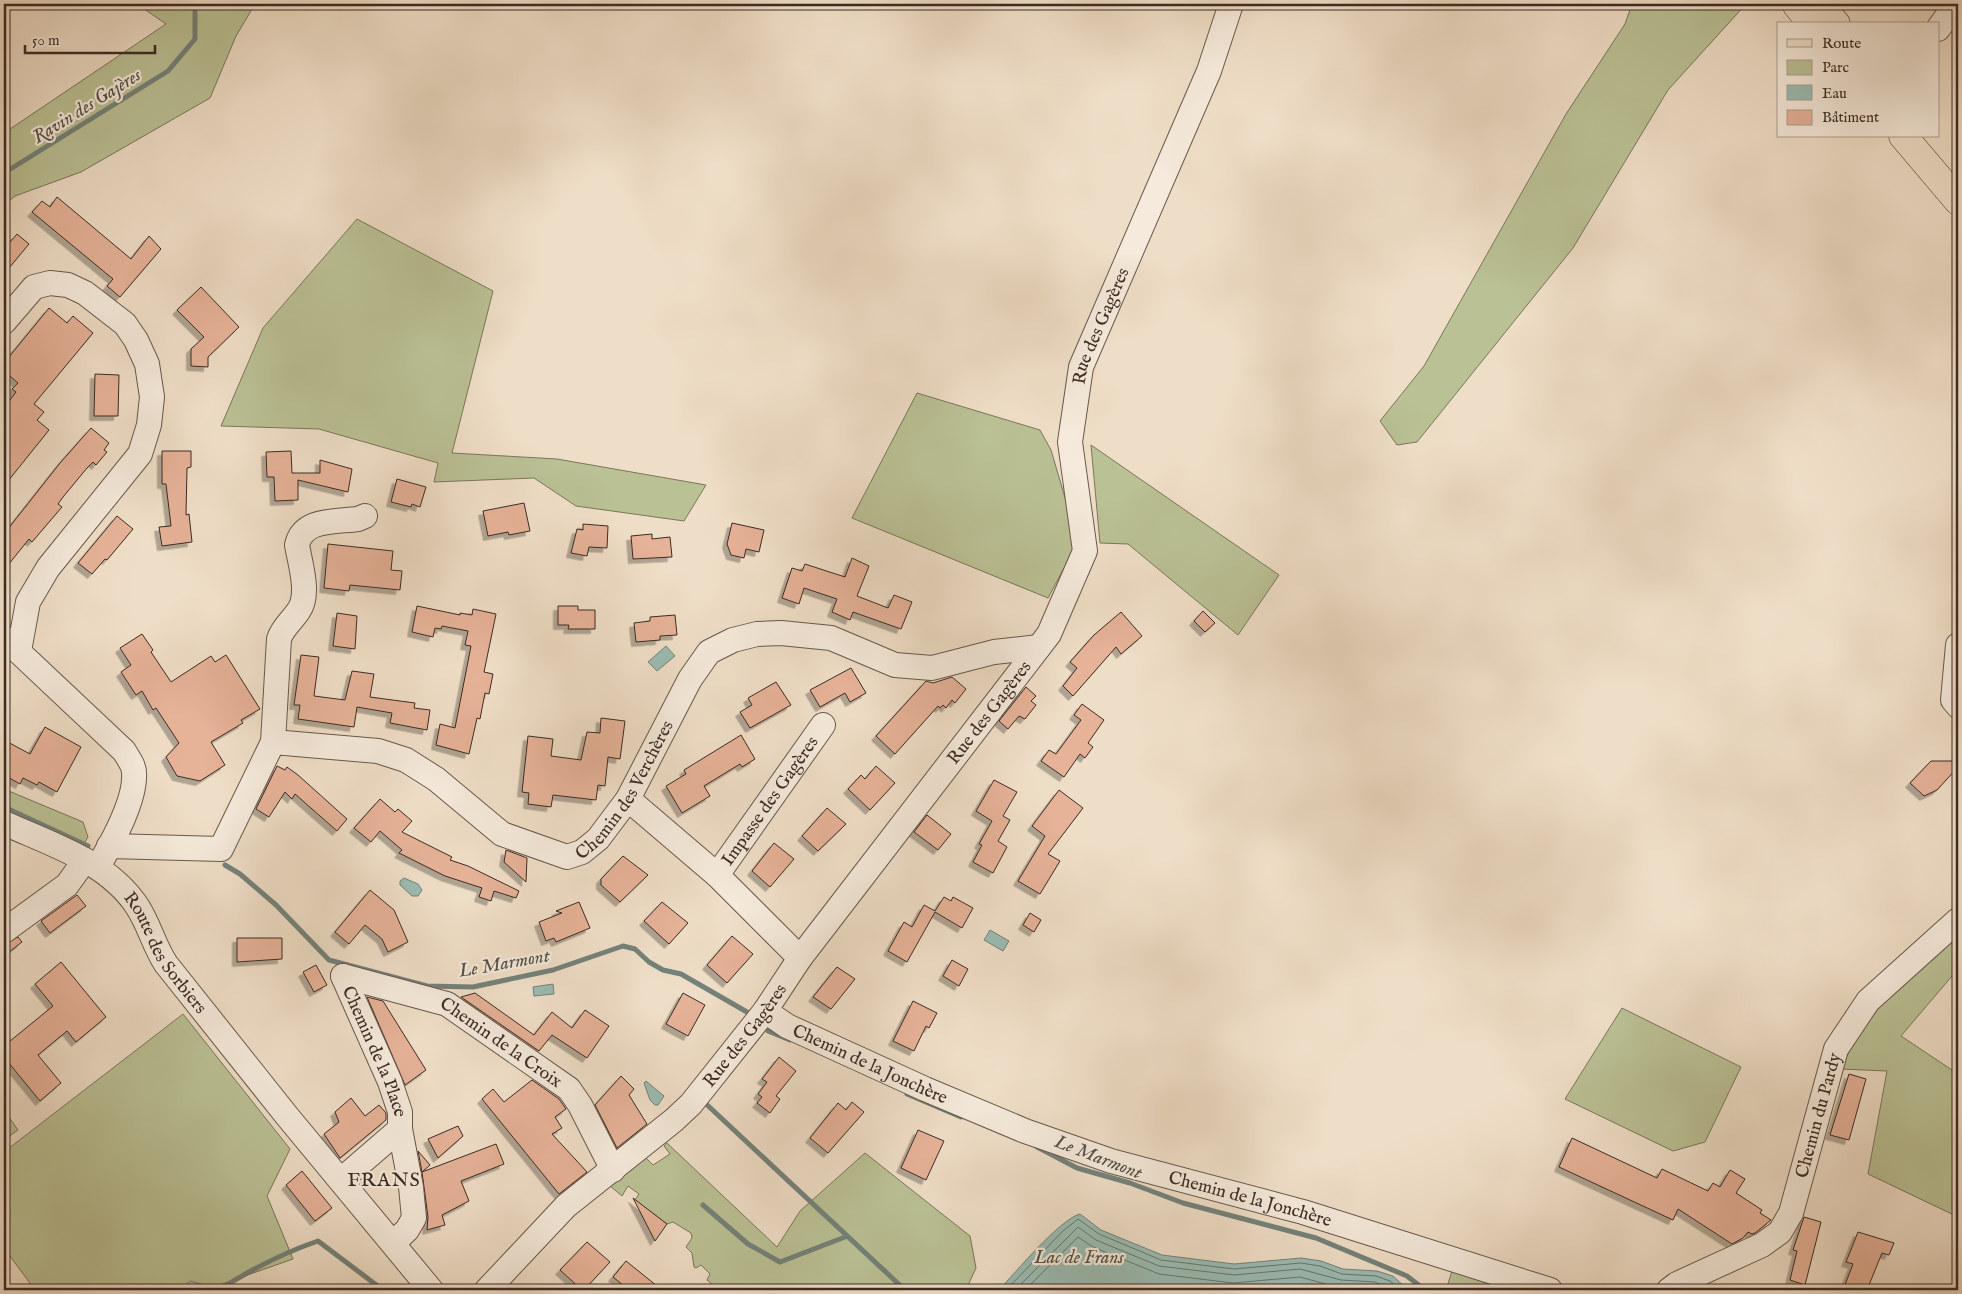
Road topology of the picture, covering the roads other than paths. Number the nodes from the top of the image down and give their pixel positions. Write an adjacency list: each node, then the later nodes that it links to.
1 (1231, 4): 16 (street, Rue des Gagères)
2 (1796, 4): 5 (main road)
3 (1819, 4): 6 (main road)
4 (1956, 4): 7 (street)
5 (1810, 22)
6 (1834, 22)
7 (1940, 26)
8 (1905, 138): 11 (main road)
9 (1926, 138): 10 (main road)
10 (1958, 181)
11 (1958, 201)
12 (4, 322): 14 (street)
13 (365, 516): 19 (street)
14 (11, 644): 22 (street)
15 (1958, 645): 17 (street)
16 (1039, 647): 20 (street, Chemin des Verchères); 27 (street, Rue des Gagères)
17 (1958, 706)
18 (822, 725): 24 (street, Impasse des Gagères)
19 (273, 742): 20 (street, Chemin des Verchères); 22 (street)
20 (628, 799): 24 (street, Impasse des Gagères)
21 (4, 823): 23 (street, Route des Sorbiers)
22 (108, 846): 23 (street)
23 (91, 864): 26 (street); 32 (street, Route des Sorbiers)
24 (717, 875): 27 (street, Impasse des Gagères)
25 (1958, 920): 37 (street, Chemin du Pardy)
26 (4, 932)
27 (800, 958): 29 (street, Rue des Gagères)
28 (343, 976): 30 (street, Chemin de la Place); 31 (street, Chemin de la Croix)
29 (765, 1011): 31 (street, Rue des Gagères); 36 (street, Chemin de la Jonchère)
30 (400, 1129): 32 (street, Chemin de la Place); 33 (street, Chemin de la Place)
31 (613, 1170): 35 (street, Rue des Gagères)
32 (341, 1180): 33 (street, Route des Sorbiers)
33 (393, 1243): 34 (street, Route des Sorbiers)
34 (431, 1290)
35 (487, 1290)
36 (1550, 1290)
37 (1669, 1290)

